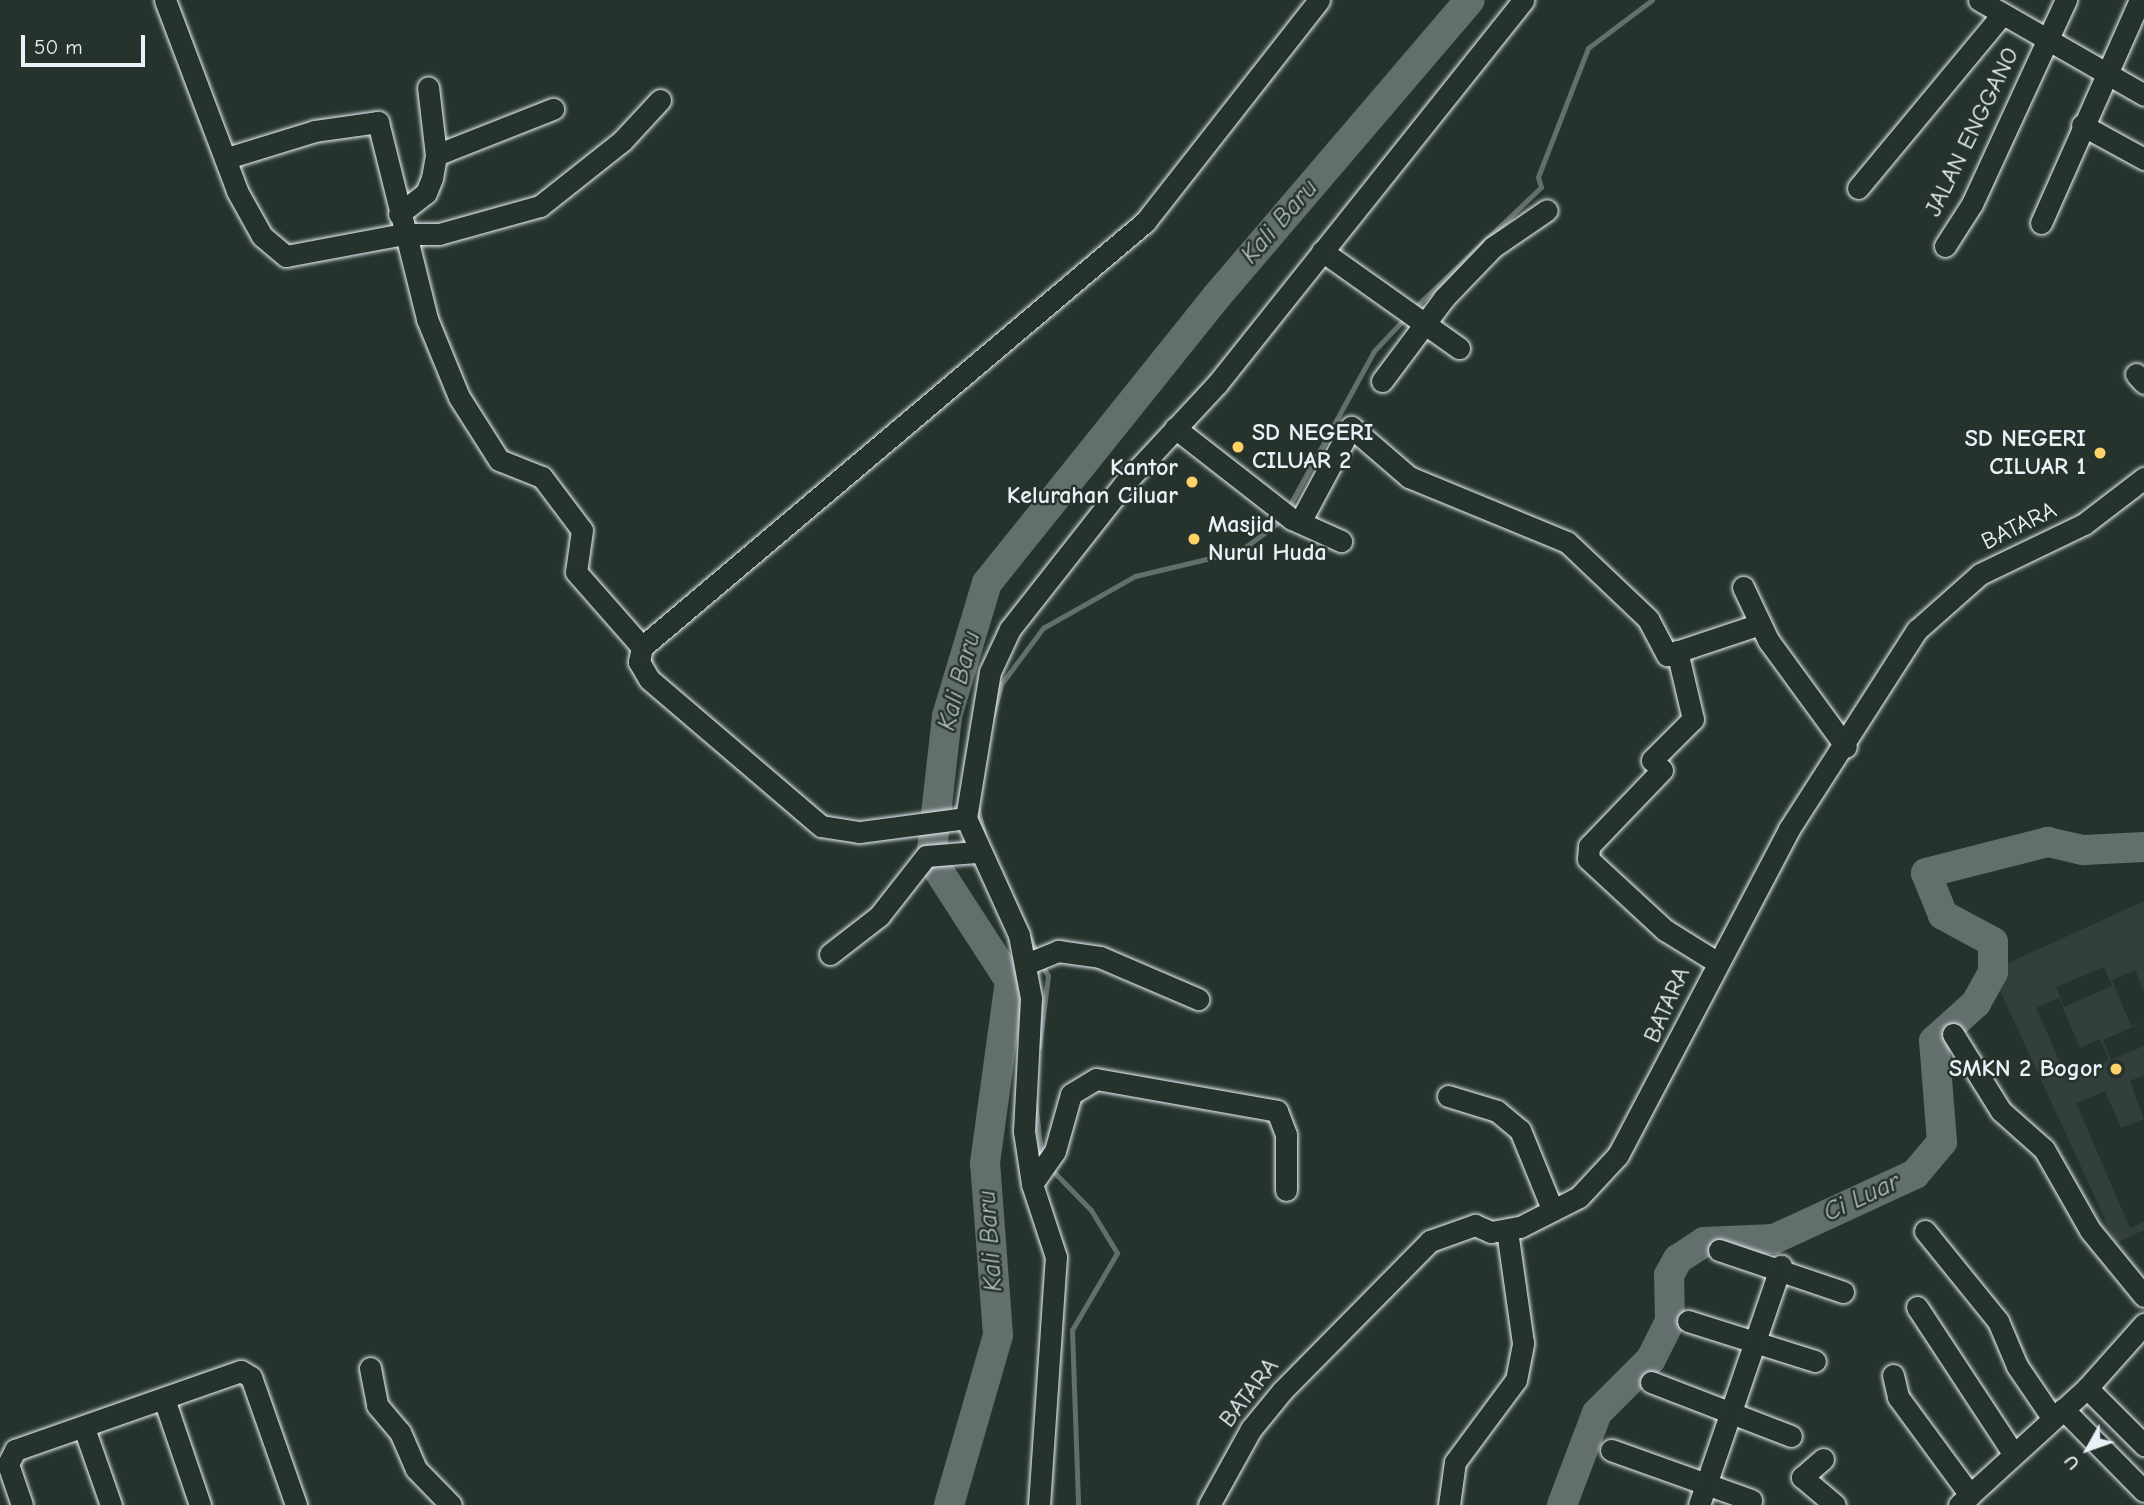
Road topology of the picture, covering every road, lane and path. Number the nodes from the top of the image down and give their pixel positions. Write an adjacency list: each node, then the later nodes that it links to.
1 (165, 0): 16 (street)
2 (1320, 0): 33 (street)
3 (1523, 0): 23 (street)
4 (1979, 0): 7 (street)
5 (2066, 0): 8 (street, JALAN ENGGANO)
6 (2140, 0): 9 (street)
7 (2001, 16): 8 (street); 18 (street)
8 (2045, 41): 9 (street); 22 (street, JALAN ENGGANO)
9 (2103, 74): 11 (street); 14 (street)
10 (428, 86): 15 (street)
11 (2144, 95)
12 (660, 100): 21 (street)
13 (553, 109): 15 (street)
14 (2082, 125): 17 (street); 20 (street)
15 (436, 155): 21 (street)
16 (227, 158): 21 (street); 21 (street)
17 (2144, 159)
18 (1858, 188)
19 (1547, 210): 24 (street)
20 (2041, 223)
21 (401, 224): 33 (street)
22 (1945, 246)
23 (1322, 251): 24 (street); 27 (street)
24 (1414, 316): 25 (street); 26 (street)
25 (1459, 348)
26 (1382, 381)
27 (1175, 428): 29 (street); 36 (street)
28 (2144, 478): 35 (street, BATARA)
29 (1290, 517): 30 (street); 34 (street)
30 (1341, 541)
31 (1743, 587): 32 (street)
32 (1760, 624): 34 (street); 35 (street)
33 (642, 647): 36 (street)
34 (1672, 653): 39 (street)
35 (1846, 747): 39 (street, BATARA)
36 (957, 819): 37 (street)
37 (976, 852): 38 (street); 40 (street)
38 (830, 954)
39 (1715, 961): 46 (street, BATARA)
40 (1029, 963): 41 (street); 44 (street)
41 (1198, 999)
42 (1953, 1034): 52 (street)
43 (1448, 1096): 46 (street)
44 (1036, 1177): 45 (street); 80 (street)
45 (1286, 1190)
46 (1552, 1209): 47 (street, BATARA)
47 (1507, 1230): 81 (street, BATARA); 82 (street)
48 (1925, 1231): 64 (street)
49 (1719, 1250): 50 (street)
50 (1781, 1266): 51 (street); 56 (street)
51 (1843, 1292)
52 (2144, 1296)
53 (1917, 1307): 69 (street)
54 (1688, 1321): 56 (street)
55 (2144, 1324): 61 (street)
56 (1758, 1341): 57 (street); 63 (street)
57 (1815, 1360)
58 (370, 1367): 79 (street)
59 (1894, 1376): 74 (street)
60 (1651, 1382): 63 (street)
61 (2087, 1388): 64 (street); 67 (street)
62 (164, 1399): 65 (street); 77 (street); 78 (street)
63 (1731, 1412): 66 (street); 71 (street)
64 (2058, 1414): 69 (street); 72 (street)
65 (84, 1428): 75 (street); 76 (street)
66 (1791, 1436)
67 (2143, 1441)
68 (1611, 1450): 71 (street)
69 (2013, 1453): 74 (street)
70 (1823, 1459): 84 (street)
71 (1707, 1485): 73 (street); 83 (street)
72 (2144, 1491)
73 (1751, 1500)
74 (1964, 1500)
75 (22, 1505)
76 (111, 1505)
77 (200, 1505)
78 (296, 1505)
79 (452, 1505)
80 (1039, 1505)
81 (1209, 1505)
82 (1449, 1505)
83 (1699, 1505)
84 (1835, 1505)

